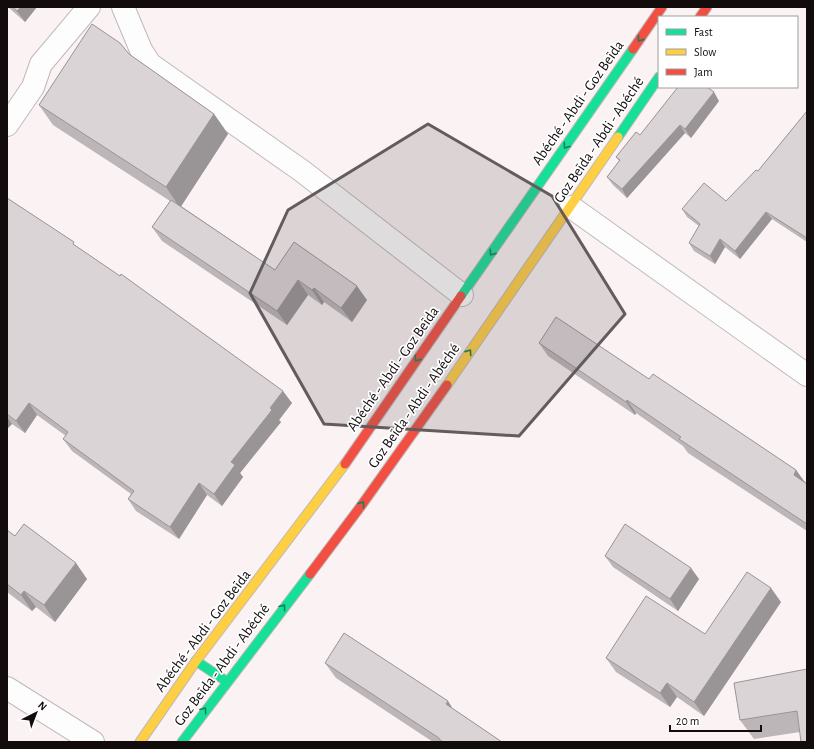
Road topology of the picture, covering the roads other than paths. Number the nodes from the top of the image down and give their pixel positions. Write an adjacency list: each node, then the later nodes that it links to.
1 (89, 7): 7 (street)
2 (123, 7): 9 (street)
3 (662, 7): 9 (main road, Abéché - Abdi - Goz Beïda, one-way to 9)
4 (707, 7): 5 (main road)
5 (701, 16)
6 (658, 78): 8 (main road, Goz Beïda - Abdi - Abéché)
7 (7, 125)
8 (571, 207): 10 (street); 12 (main road, Goz Beïda - Abdi - Abéché, one-way to 8)
9 (462, 295): 11 (main road, Abéché - Abdi - Goz Beïda, one-way to 11)
10 (807, 375)
11 (196, 661): 12 (main road); 15 (main road, Abéché - Abdi - Goz Beïda)
12 (226, 681): 16 (main road, Goz Beïda - Abdi - Abéché, one-way to 12)
13 (7, 688): 14 (street)
14 (93, 742)
15 (140, 742)
16 (182, 742)

